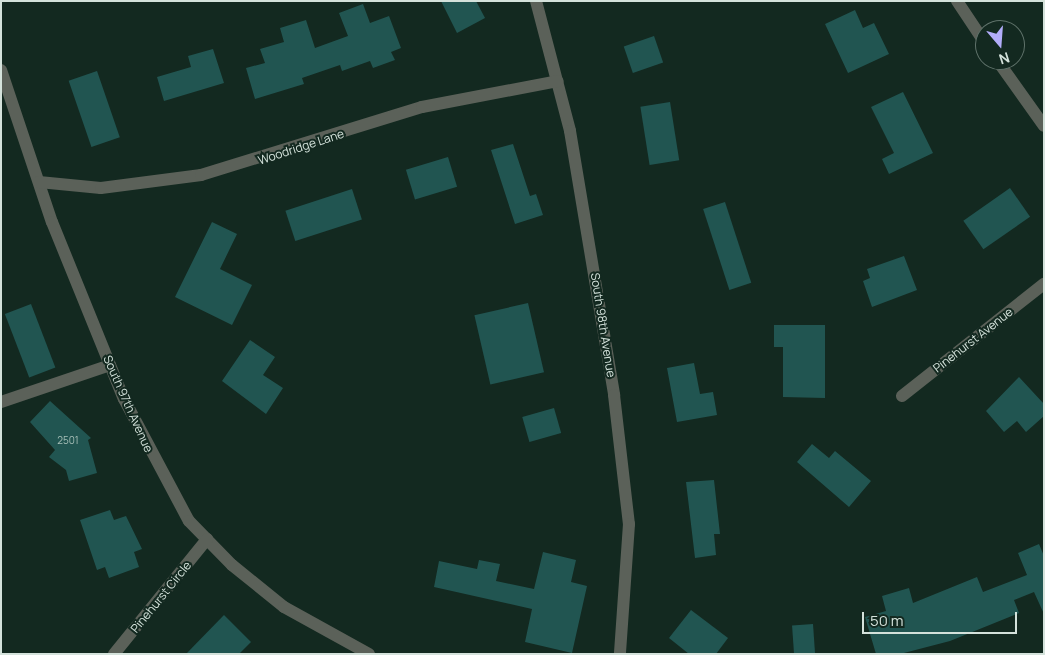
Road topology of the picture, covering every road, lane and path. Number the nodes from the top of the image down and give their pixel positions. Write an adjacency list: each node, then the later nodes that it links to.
1 (536, 1): 6 (street, South 98th Avenue)
2 (957, 1): 3 (street)
3 (975, 28)
4 (1, 70): 8 (street, South 97th Avenue)
5 (1004, 70): 7 (street)
6 (558, 81): 8 (street, Woodridge Lane); 16 (street, South 98th Avenue)
7 (1044, 126)
8 (39, 182): 10 (street, South 97th Avenue)
9 (1044, 284): 11 (street, Pinehurst Avenue)
10 (110, 365): 12 (street); 13 (street, South 97th Avenue)
11 (902, 396)
12 (1, 402)
13 (207, 540): 14 (street, Pinehurst Circle); 15 (street, South 97th Avenue)
14 (114, 654)
15 (369, 654)
16 (620, 654)

